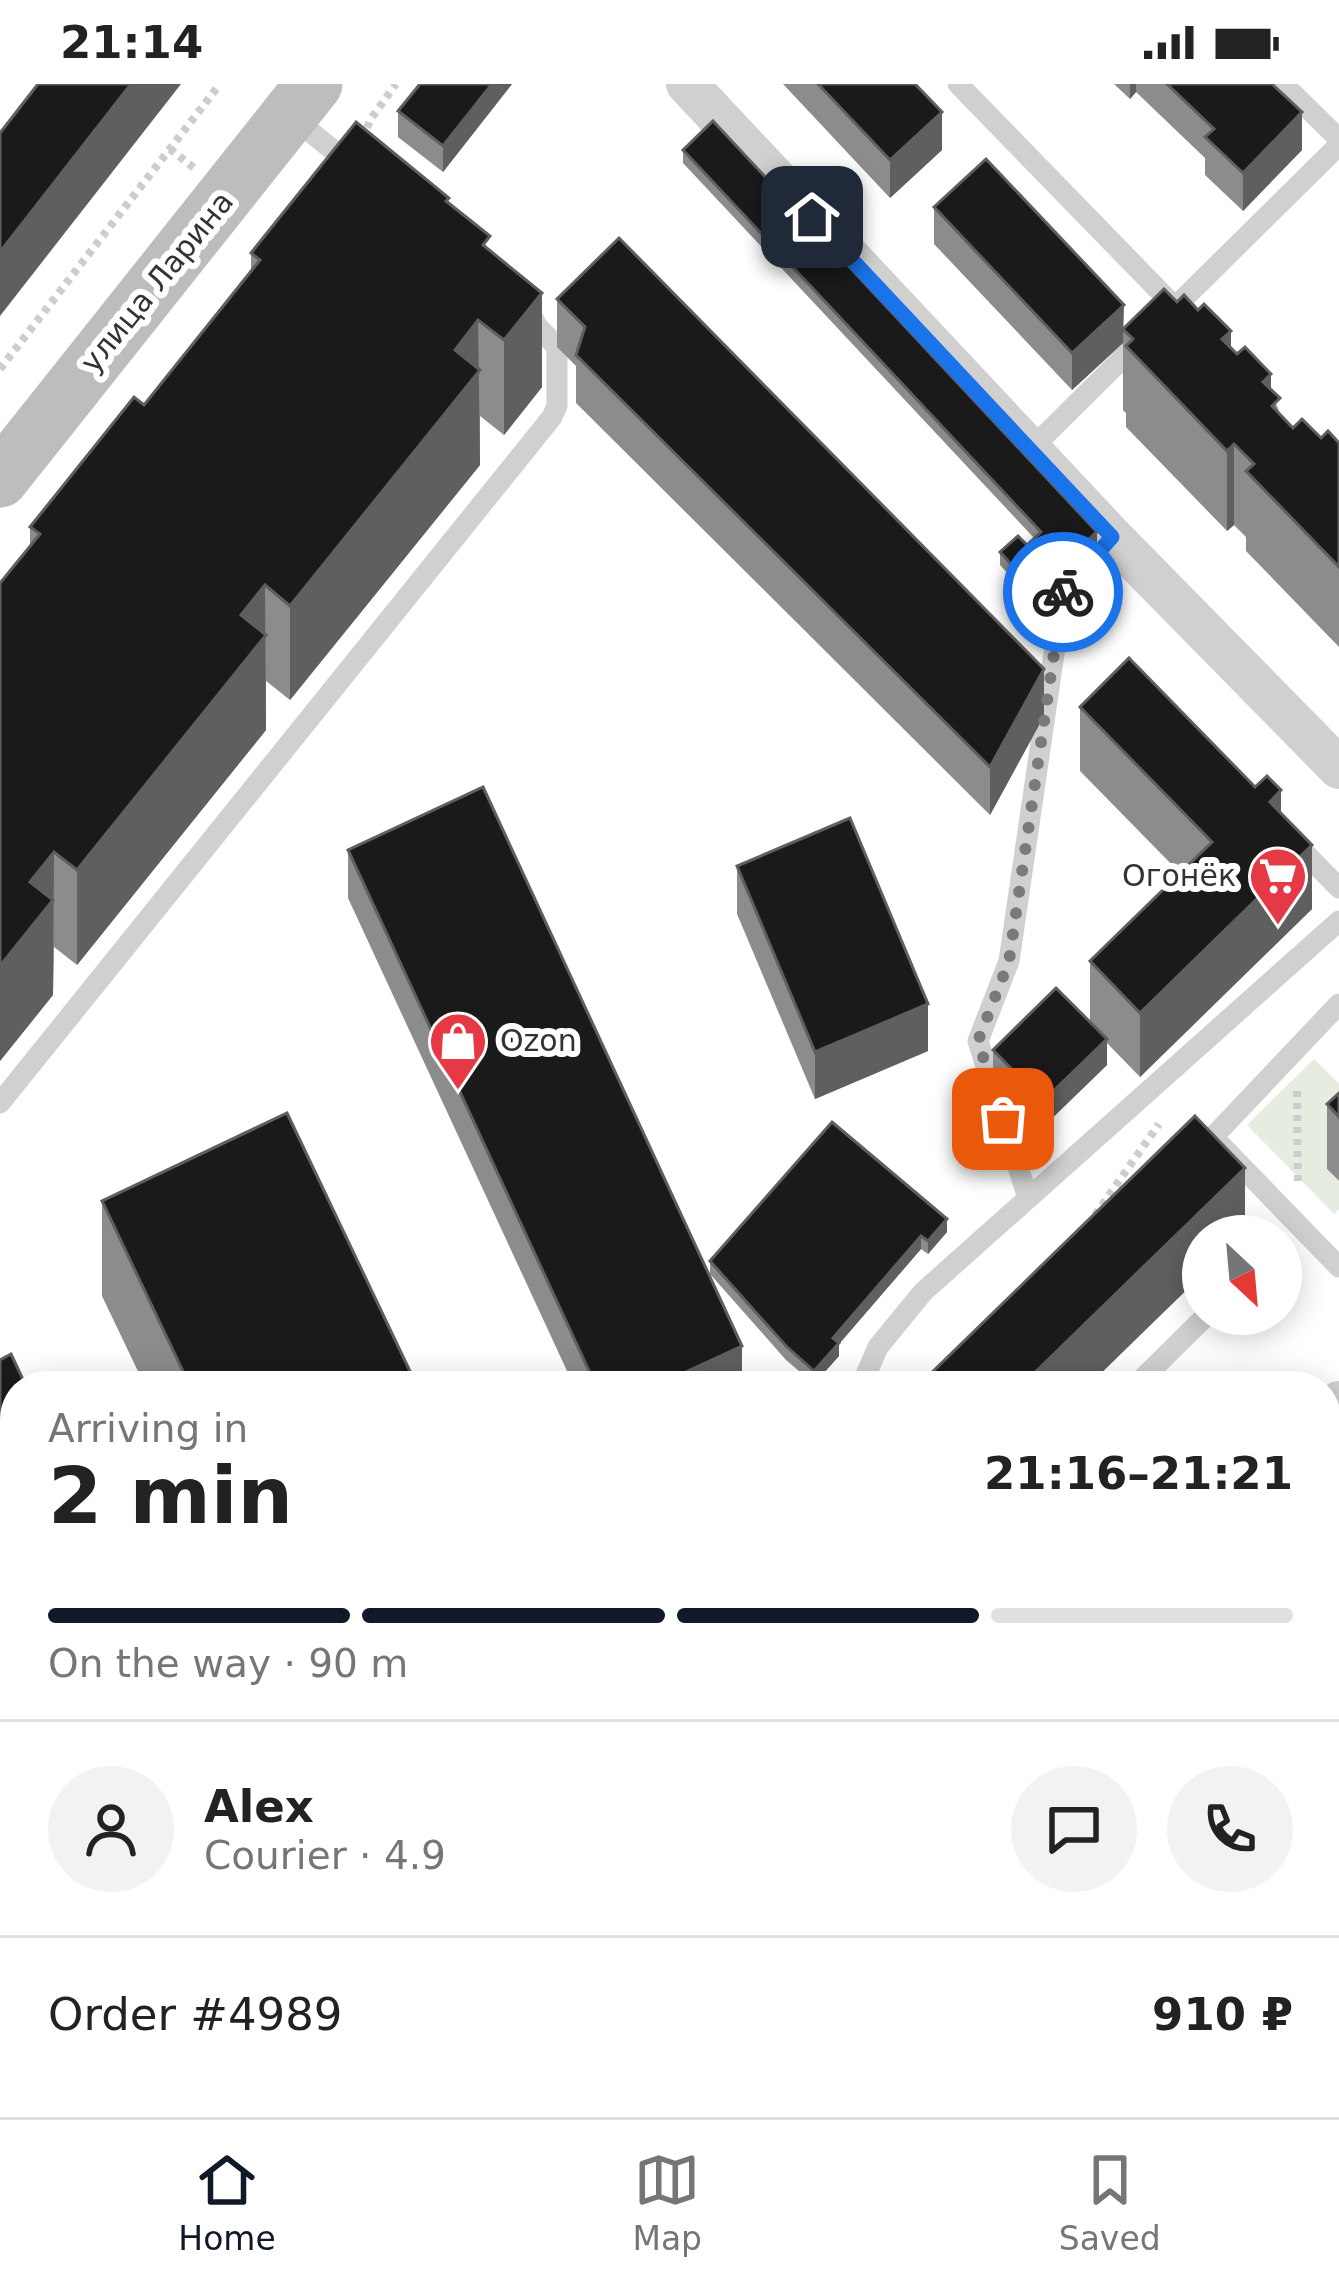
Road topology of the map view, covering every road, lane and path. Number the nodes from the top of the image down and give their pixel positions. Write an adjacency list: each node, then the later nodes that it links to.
1 (220, 84): 11 (path)
2 (396, 84): 8 (path)
3 (687, 84): 12 (street)
4 (958, 84): 10 (lane)
5 (1283, 84): 7 (lane)
6 (302, 100): 8 (lane); 13 (main road, улица Ларина)
7 (1339, 142): 10 (lane)
8 (360, 171)
9 (517, 297): 21 (lane)
10 (1174, 308): 12 (lane)
11 (0, 369)
12 (1030, 449): 14 (street)
13 (12, 456)
14 (1112, 537): 15 (street); 23 (lane)
15 (1334, 754)
16 (1274, 822): 17 (lane)
17 (1339, 888)
18 (1339, 921): 23 (lane)
19 (1339, 1004): 20 (lane)
20 (1297, 1047): 24 (lane); 25 (path)
21 (0, 1103)
22 (1164, 1117): 26 (path)
23 (1028, 1198): 30 (lane)
24 (1288, 1215)
25 (1298, 1215)
26 (1087, 1227)
27 (1302, 1229): 28 (lane)
28 (1339, 1267)
29 (1187, 1335): 31 (lane)
30 (868, 1371)
31 (1150, 1371)

